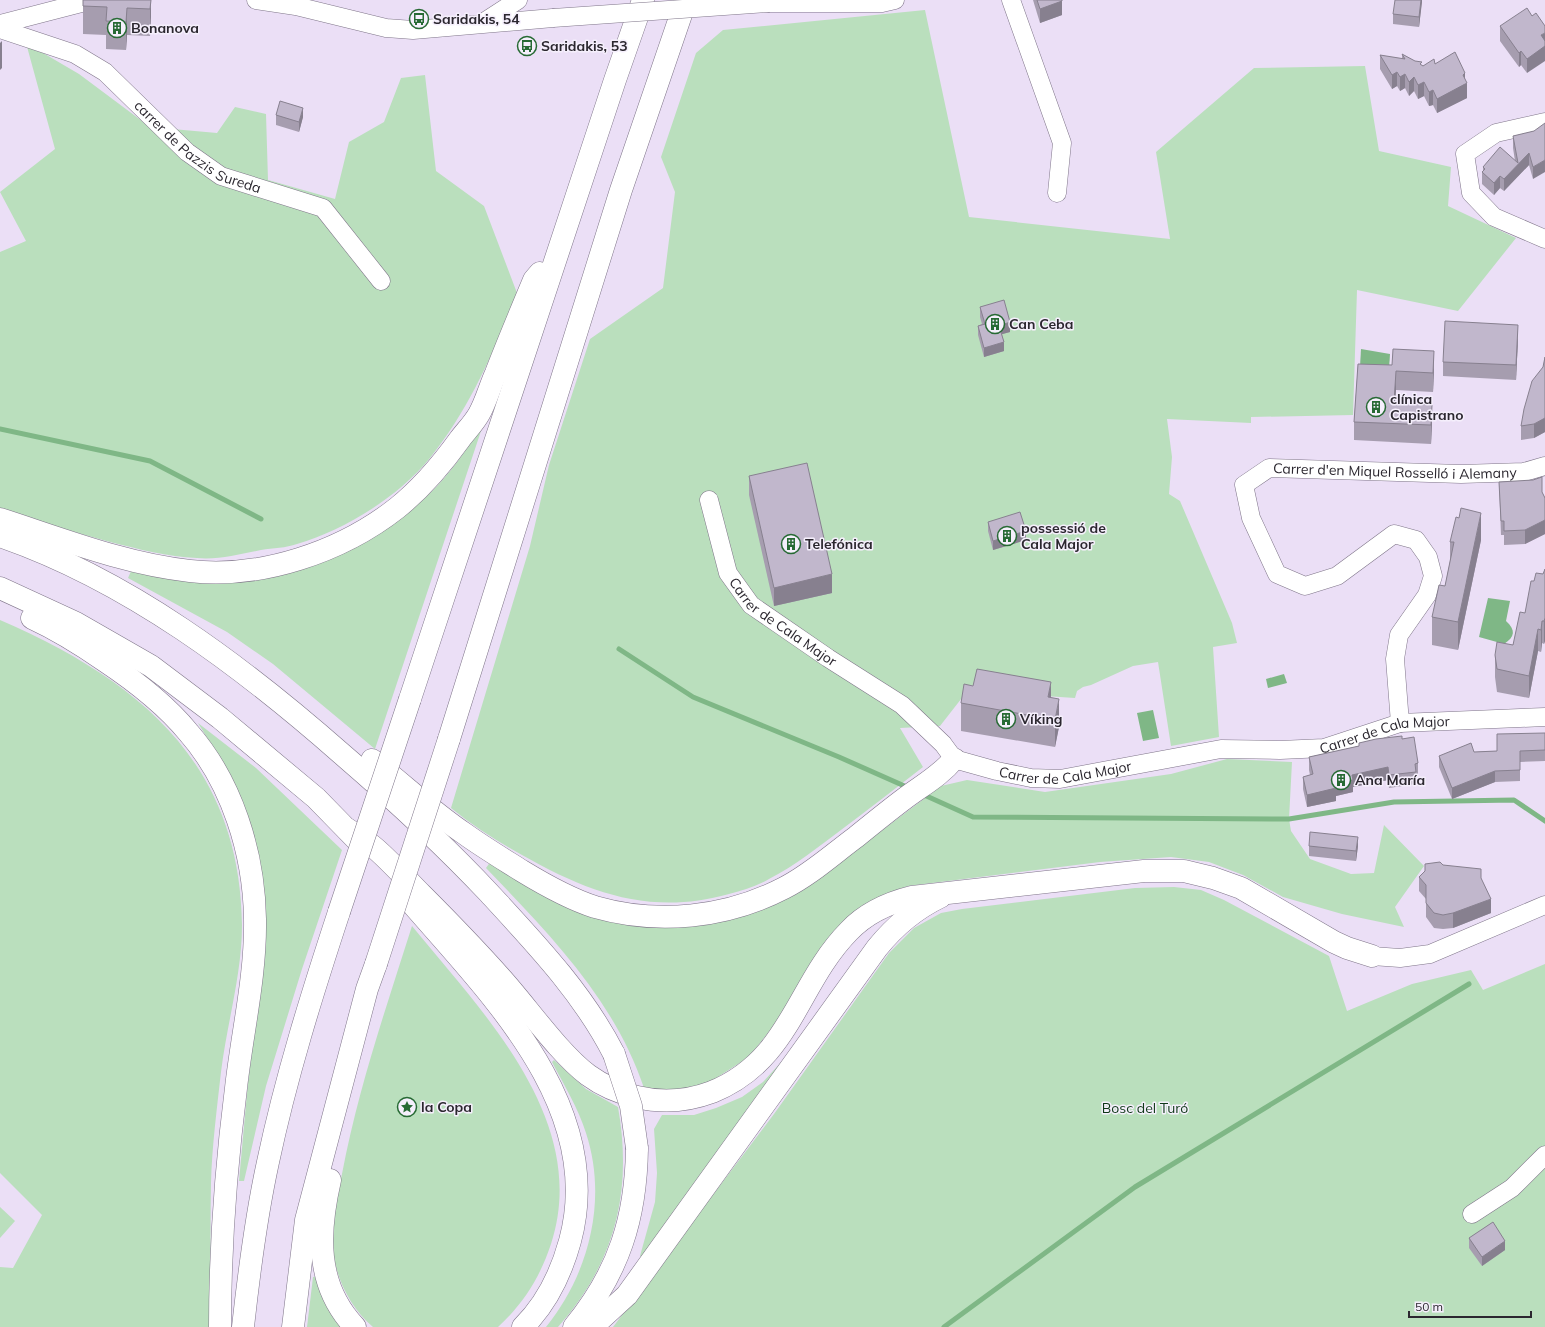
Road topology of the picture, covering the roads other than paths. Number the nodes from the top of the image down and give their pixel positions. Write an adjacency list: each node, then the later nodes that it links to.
1 (93, 0): 9 (street)
2 (256, 0): 8 (street)
3 (518, 0): 8 (street)
4 (644, 0): 14 (highway)
5 (686, 0): 30 (highway, bridge)
6 (895, 0): 8 (street, bridge)
7 (1011, 0): 12 (street)
8 (482, 23)
9 (0, 24)
10 (0, 29): 15 (street, carrer de Pazzis Sureda)
11 (1545, 122): 13 (street)
12 (1057, 193)
13 (1545, 239)
14 (558, 250): 18 (highway); 34 (highway, bridge)
15 (381, 281)
16 (1545, 466): 24 (street, Carrer d'en Miquel Rosselló i Alemany)
17 (709, 500): 25 (street, Carrer de Cala Major)
18 (0, 520)
19 (0, 536): 22 (highway)
20 (0, 588): 26 (highway)
21 (0, 604): 33 (highway)
22 (292, 710): 25 (highway); 38 (highway, bridge)
23 (1545, 717): 24 (street, Carrer de Cala Major)
24 (1400, 723): 25 (street, Carrer de Cala Major)
25 (954, 759)
26 (348, 829): 27 (highway); 37 (highway)
27 (945, 894): 29 (highway); 39 (highway)
28 (1545, 905): 29 (street)
29 (1372, 956)
30 (367, 989): 35 (highway); 36 (highway)
31 (1545, 1155): 32 (street)
32 (1472, 1214)
33 (220, 1327)
34 (243, 1327)
35 (293, 1327)
36 (355, 1327)
37 (522, 1327)
38 (574, 1327)
39 (592, 1327)

